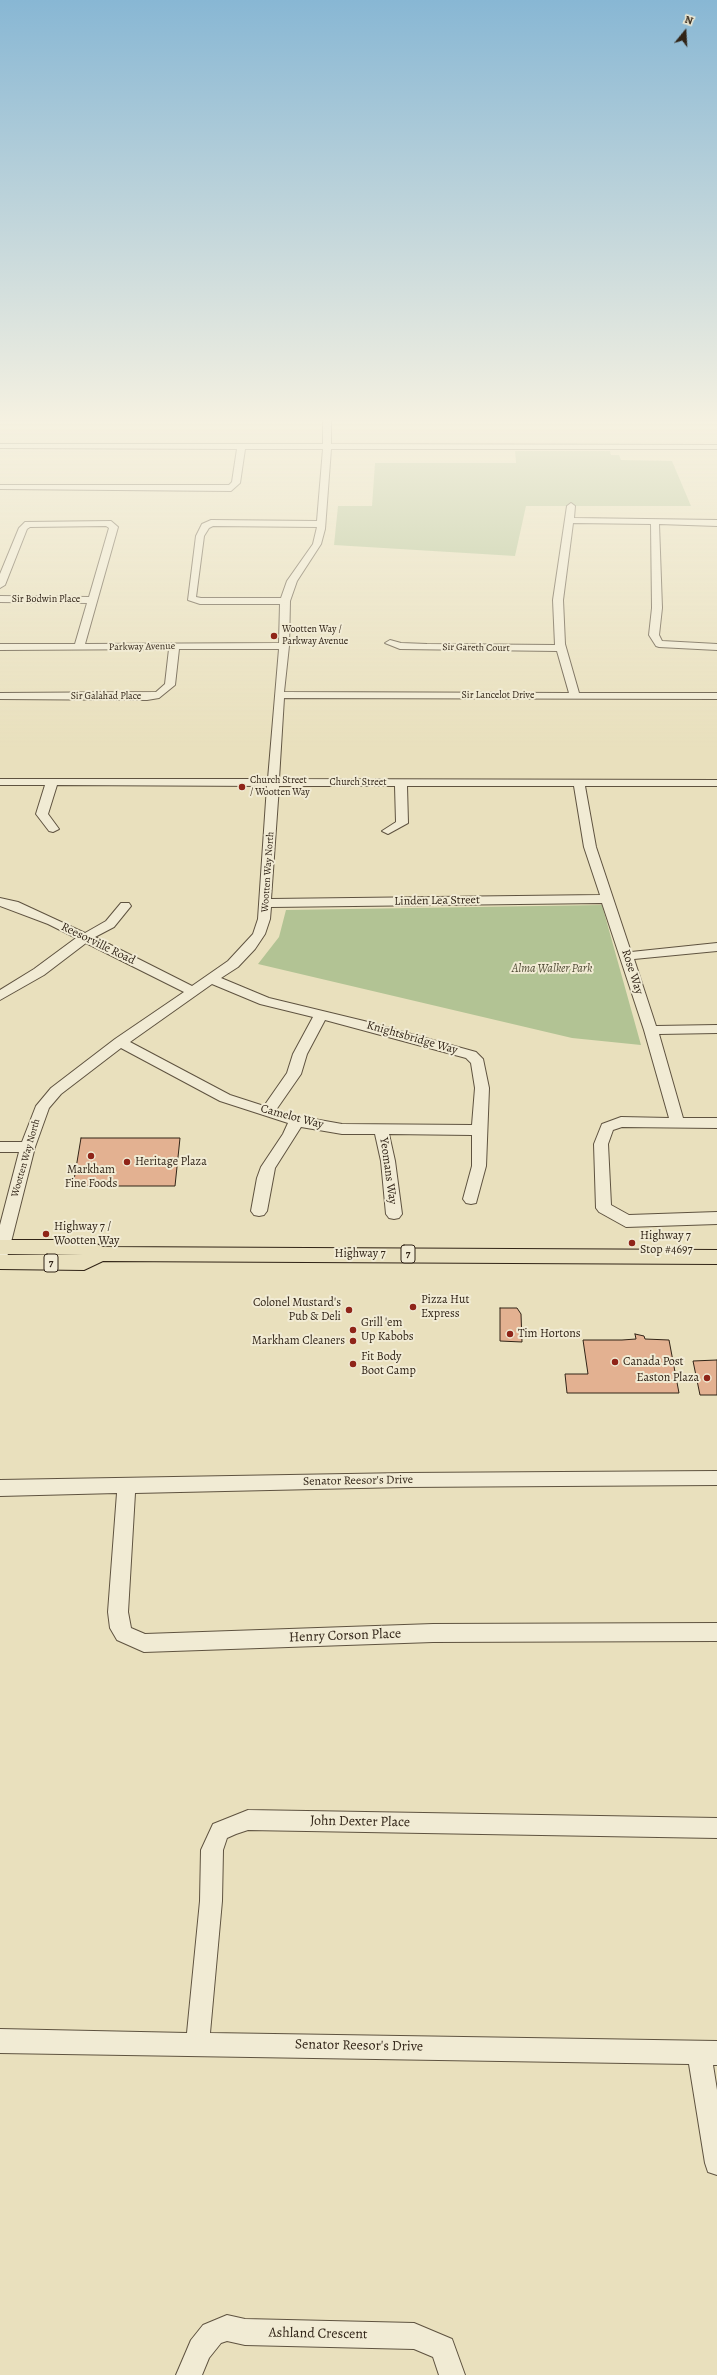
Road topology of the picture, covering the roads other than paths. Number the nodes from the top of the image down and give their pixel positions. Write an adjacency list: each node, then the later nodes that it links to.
1 (23, 529): 7 (street, Sir Bodwin Place)
2 (113, 529): 9 (street, Sir Bodwin Place)
3 (204, 529): 10 (street)
4 (321, 529): 10 (street, Wootten Way North)
5 (569, 529): 17 (street)
6 (655, 529): 16 (street)
7 (0, 584)
8 (0, 599): 9 (street, Sir Bodwin Place)
9 (93, 600): 15 (street, Sir Bodwin Place)
10 (285, 601): 13 (street, Wootten Way North)
11 (390, 642): 17 (street, Sir Gareth Court)
12 (174, 646): 13 (street, Parkway Avenue); 15 (street, Parkway Avenue); 19 (street, Sir Galahad Place)
13 (284, 646): 18 (street, Wootten Way North)
14 (0, 647): 15 (street, Parkway Avenue)
15 (78, 647)
16 (717, 647)
17 (562, 648): 20 (street)
18 (280, 695): 20 (street, Sir Lancelot Drive); 24 (street, Wootten Way North)
19 (0, 696)
20 (575, 696): 21 (street, Sir Lancelot Drive)
21 (717, 696)
22 (0, 782): 23 (street, Church Street)
23 (52, 782): 24 (street, Church Street); 28 (street)
24 (274, 782): 25 (street, Church Street); 32 (street, Wootten Way North)
25 (401, 783): 26 (street, Church Street); 29 (street)
26 (579, 783): 27 (street, Church Street); 30 (street, Rose Way)
27 (717, 783)
28 (53, 829)
29 (388, 831)
30 (608, 900): 32 (street, Linden Lea Street); 36 (street, Rose Way)
31 (0, 902): 34 (street, Reesorville Road)
32 (266, 903): 37 (street, Wootten Way North)
33 (125, 906): 34 (street)
34 (86, 937): 38 (street, Reesorville Road); 39 (street)
35 (717, 947): 36 (street)
36 (628, 956): 42 (street, Rose Way)
37 (211, 979): 38 (street, Wootten Way North); 40 (street, Knightsbridge Way)
38 (194, 992): 43 (street, Wootten Way North)
39 (0, 996)
40 (320, 1015): 44 (street); 49 (street, Knightsbridge Way)
41 (717, 1029): 42 (street)
42 (651, 1030): 47 (street, Rose Way)
43 (120, 1042): 44 (street, Camelot Way); 51 (street, Wootten Way North)
44 (267, 1112): 45 (street, Camelot Way)
45 (296, 1121): 48 (street, Camelot Way); 53 (street)
46 (717, 1123): 47 (street)
47 (678, 1124): 55 (street)
48 (381, 1129): 49 (street, Camelot Way); 54 (street, Yeomans Way)
49 (479, 1130): 52 (street, Knightsbridge Way)
50 (0, 1147): 51 (street)
51 (28, 1147): 56 (street, Wootten Way North)
52 (471, 1199)
53 (259, 1211)
54 (394, 1214)
55 (717, 1218)
56 (0, 1253): 57 (main road, Highway 7 / 7)
57 (717, 1257)
58 (717, 1478): 59 (street, Senator Reesor's Drive)
59 (126, 1486): 60 (street, Senator Reesor's Drive); 61 (street, Henry Corson Place)
60 (0, 1488)
61 (717, 1632)
62 (717, 1828): 64 (street, John Dexter Place)
63 (0, 2041): 64 (street, Senator Reesor's Drive)
64 (197, 2043): 65 (street, Senator Reesor's Drive)
65 (708, 2052): 66 (street)
66 (717, 2163)
67 (189, 2375): 68 (street, Ashland Crescent)
68 (452, 2375)

